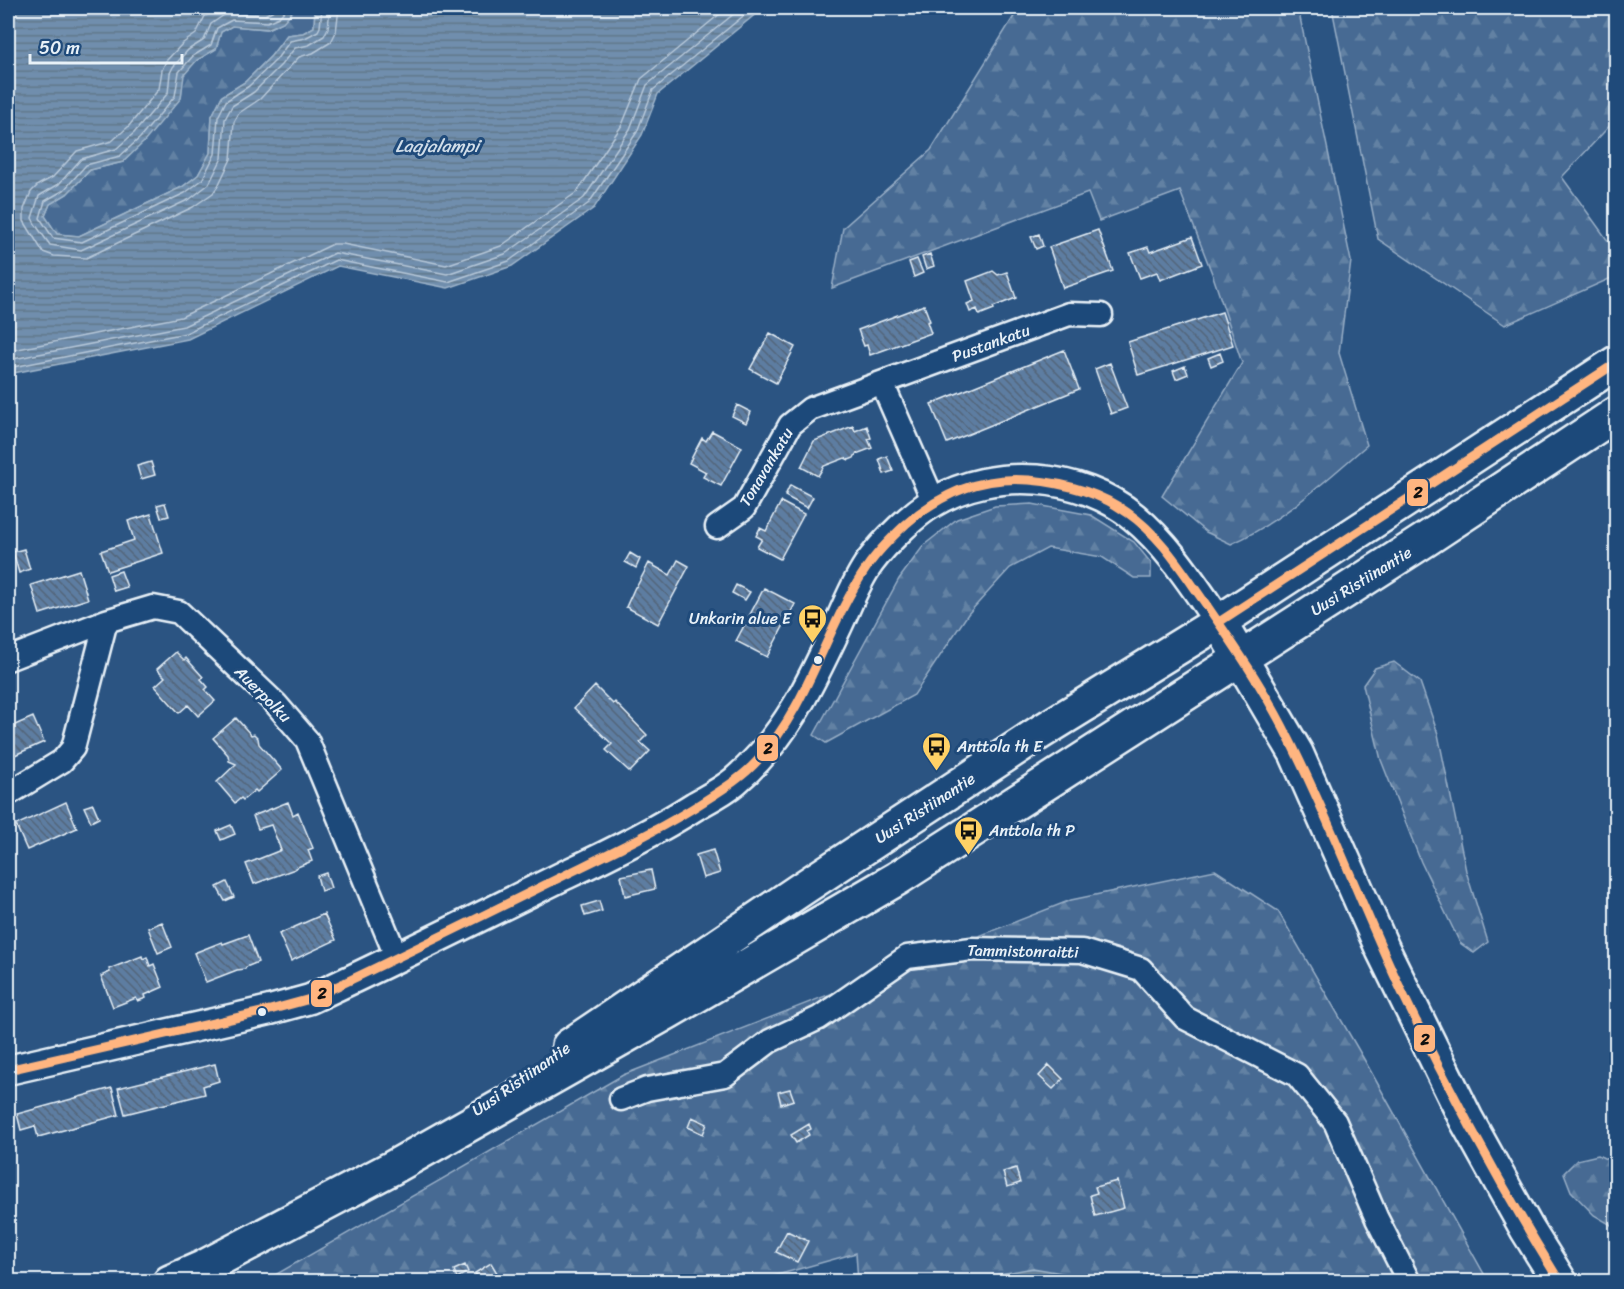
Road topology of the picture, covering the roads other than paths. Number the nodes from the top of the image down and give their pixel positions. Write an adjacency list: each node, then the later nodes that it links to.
1 (1101, 315): 3 (street, Pustankatu)
2 (1617, 363): 8 (main road, Uusi Ristiinantie)
3 (882, 382): 5 (street); 6 (street, Tonavankatu)
4 (1617, 414): 9 (main road, Uusi Ristiinantie)
5 (934, 502): 8 (street); 12 (street)
6 (717, 527)
7 (106, 621): 10 (street, Auerpolku); 11 (street); 12 (street, Auerpolku)
8 (1219, 622): 9 (main road); 15 (main road, Uusi Ristiinantie)
9 (1241, 657): 15 (main road, Uusi Ristiinantie); 18 (main road)
10 (8, 660)
11 (8, 794)
12 (397, 958): 13 (street)
13 (8, 1070)
14 (621, 1099): 17 (street, Tammistonraitti)
15 (392, 1168): 16 (main road, Uusi Ristiinantie)
16 (170, 1281)
17 (1409, 1281)
18 (1560, 1281)

